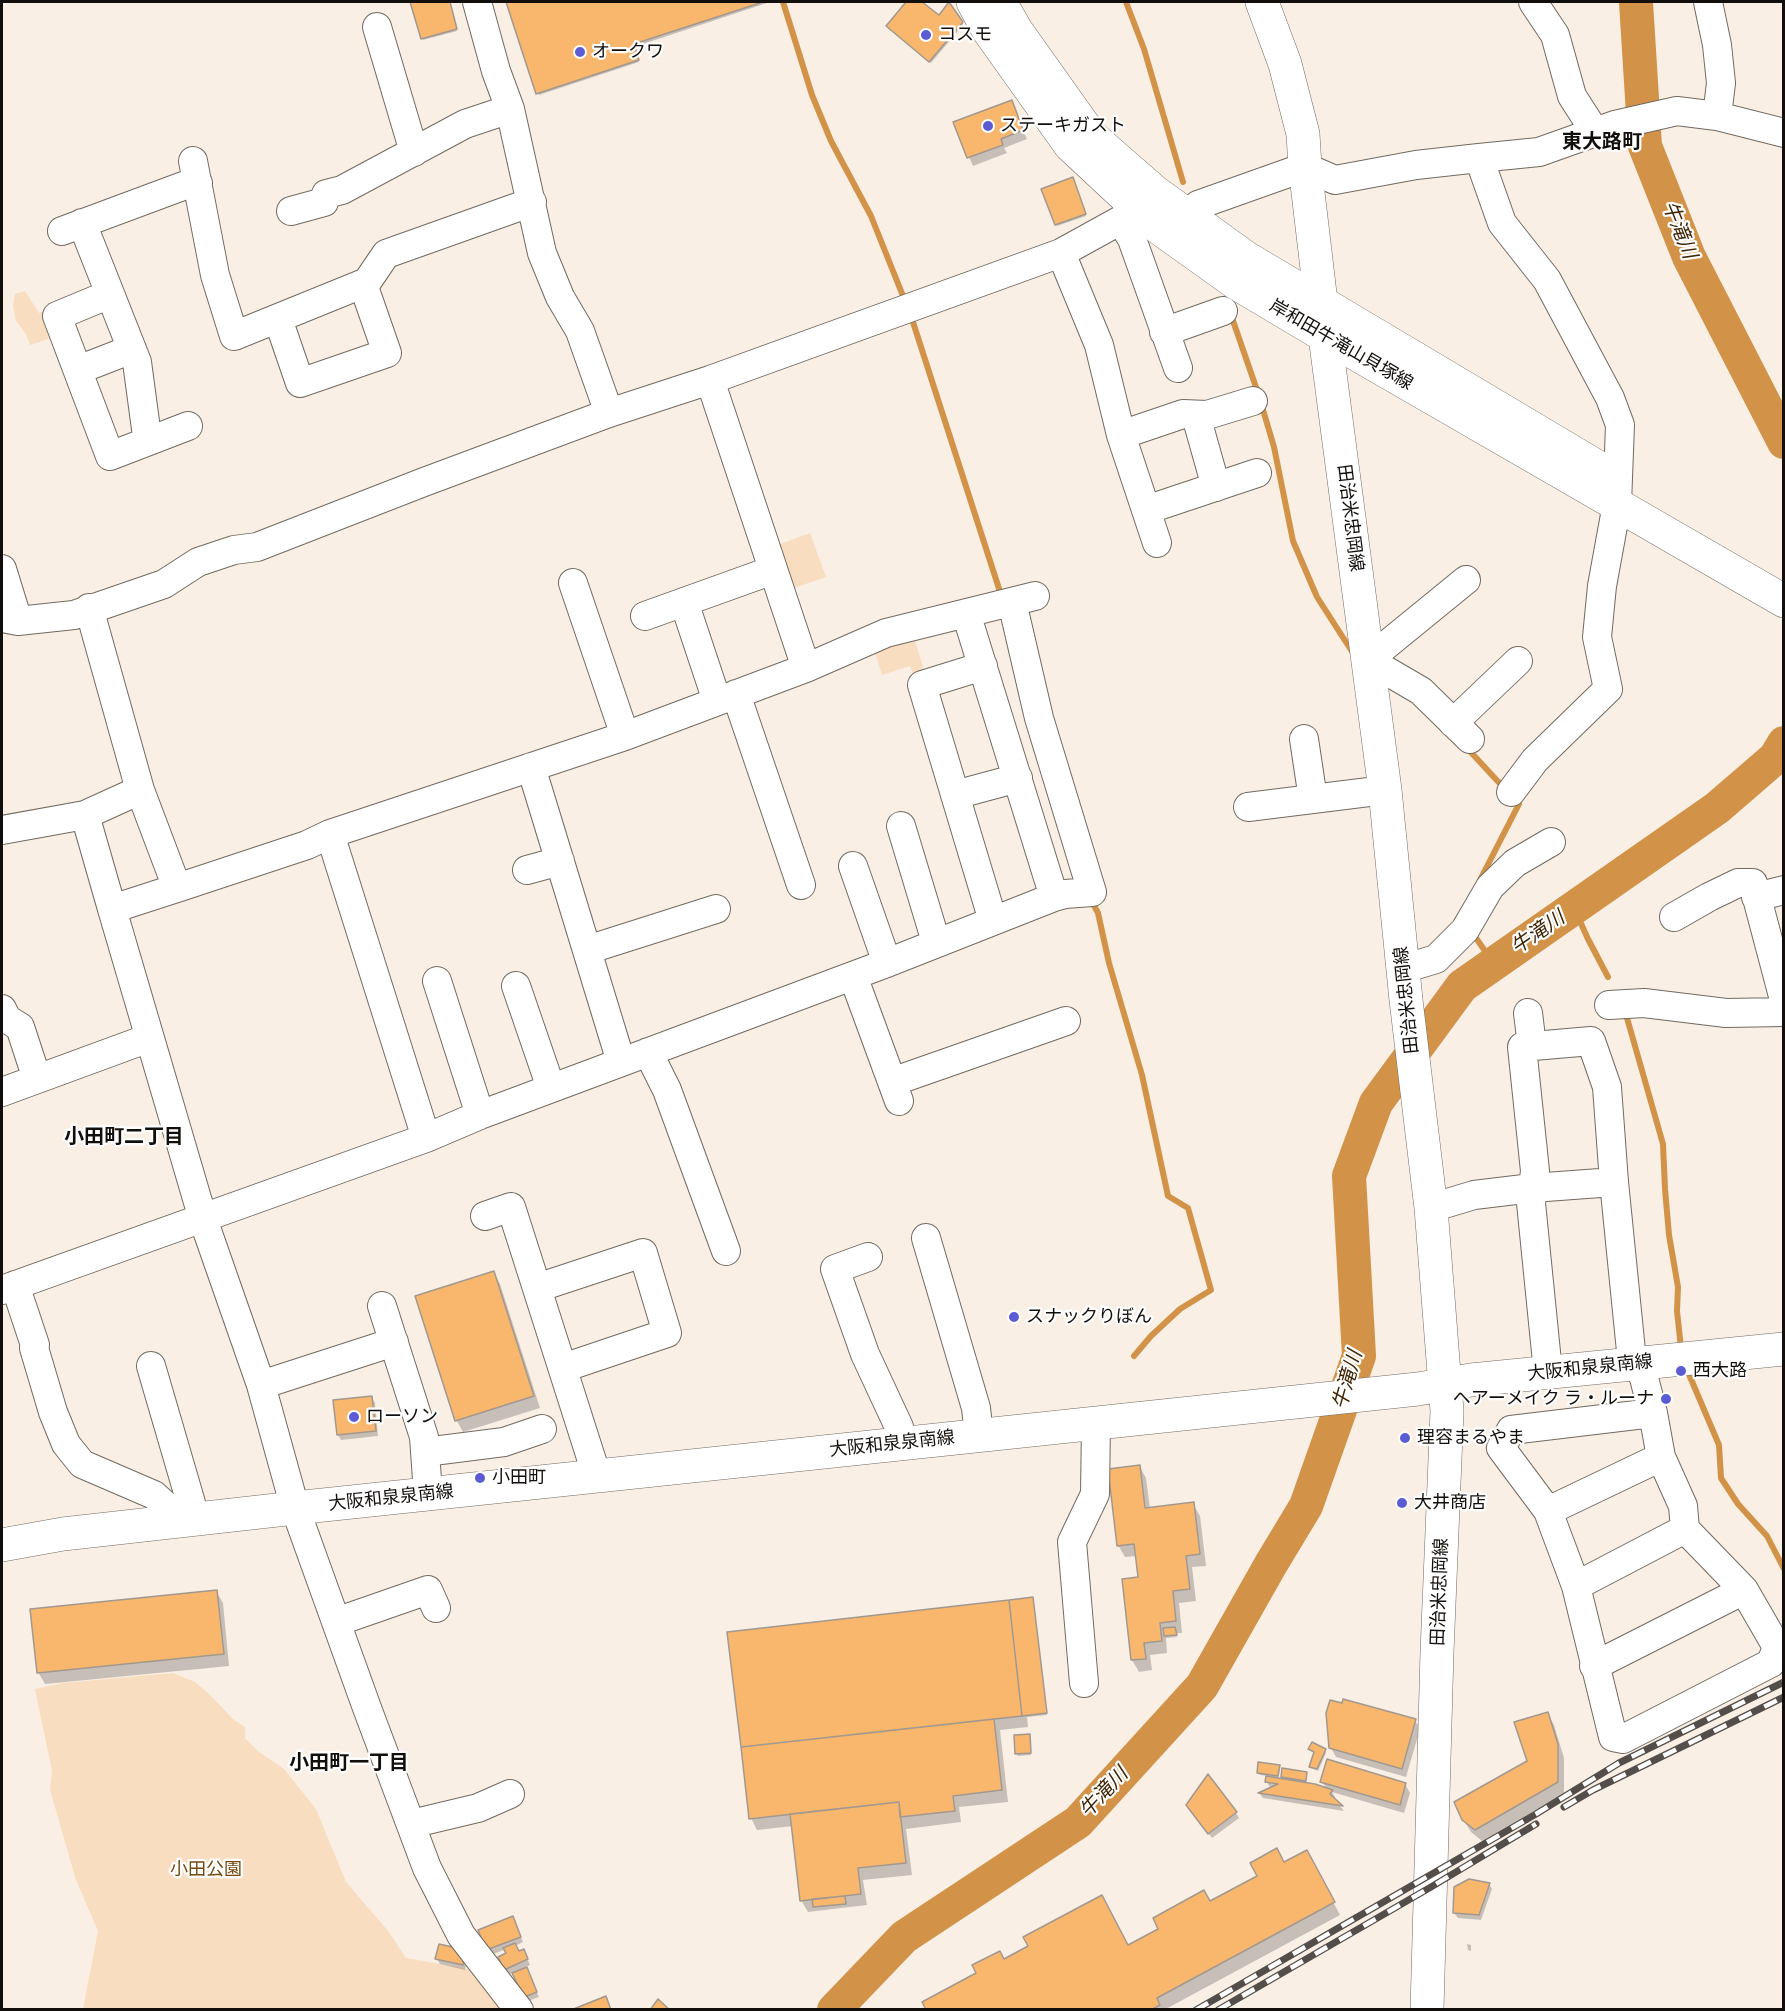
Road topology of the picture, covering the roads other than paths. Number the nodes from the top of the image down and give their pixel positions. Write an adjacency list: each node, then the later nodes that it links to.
1 (477, 2): 8 (street)
2 (973, 2): 17 (main road, 岸和田牛滝山貝塚線)
3 (1000, 2): 17 (main road, 岸和田牛滝山貝塚線)
4 (1262, 2): 14 (main road, 田治米忠岡線)
5 (1533, 2): 10 (street)
6 (1708, 2): 9 (street)
7 (378, 27): 12 (street)
8 (510, 109): 12 (street); 15 (street)
9 (1717, 116): 10 (street); 11 (street)
10 (1605, 129): 13 (street)
11 (1784, 133)
12 (414, 152): 18 (street)
13 (1479, 158): 14 (street); 38 (street)
14 (1305, 167): 16 (street); 24 (main road, 田治米忠岡線)
15 (532, 202): 20 (street); 31 (street)
16 (1196, 207)
17 (1138, 208): 19 (street); 24 (main road, 岸和田牛滝山貝塚線); 25 (street)
18 (302, 214)
19 (1061, 253): 29 (street); 34 (street)
20 (363, 284): 23 (street); 23 (street)
21 (110, 294): 23 (street); 26 (street); 28 (street)
22 (1223, 311): 25 (street)
23 (278, 319)
24 (1324, 320): 38 (main road, 岸和田牛滝山貝塚線); 51 (main road, 田治米忠岡線)
25 (1164, 332): 27 (street)
26 (132, 350): 28 (street); 35 (street)
27 (1178, 368)
28 (78, 370): 35 (street)
29 (710, 380): 31 (street); 42 (street)
30 (1253, 401): 32 (street)
31 (609, 413): 47 (street)
32 (1196, 416): 34 (street); 37 (street)
33 (188, 426): 35 (street)
34 (1121, 435): 39 (street)
35 (151, 440)
36 (1257, 473): 37 (street)
37 (1216, 487): 39 (street)
38 (1618, 492): 45 (main road, 岸和田牛滝山貝塚線); 62 (street)
39 (1146, 510): 40 (street)
40 (1157, 543)
41 (2, 569): 50 (street)
42 (773, 570): 46 (street); 54 (street)
43 (1466, 580): 51 (street)
44 (573, 583): 56 (street)
45 (1780, 586)
46 (684, 602): 49 (street); 55 (street)
47 (89, 608): 50 (street); 60 (street)
48 (966, 613): 53 (street); 54 (street); 77 (street)
49 (645, 616)
50 (10, 619)
51 (1368, 660): 52 (street); 61 (main road, 田治米忠岡線)
52 (1518, 661)
53 (983, 666): 59 (street); 63 (street)
54 (806, 668): 55 (street)
55 (727, 698): 56 (street); 74 (street)
56 (625, 736): 58 (street)
57 (1304, 739): 64 (street)
58 (531, 767): 69 (street); 71 (street)
59 (1018, 778): 63 (street); 77 (street)
60 (140, 790): 66 (street); 75 (street)
61 (1385, 790): 64 (street); 89 (main road, 田治米忠岡線)
62 (1511, 792)
63 (956, 795): 82 (street)
64 (1313, 799): 65 (street)
65 (1248, 807)
66 (85, 815): 68 (street); 79 (street)
67 (901, 826): 83 (street)
68 (2, 830)
69 (330, 834): 75 (street); 105 (street)
70 (1551, 842): 89 (street)
71 (560, 861): 73 (street); 85 (street)
72 (854, 866): 86 (street)
73 (527, 870)
74 (801, 885)
75 (177, 888): 79 (street)
76 (1784, 890): 78 (street)
77 (1054, 897): 82 (street)
78 (1756, 897): 81 (street); 84 (street)
79 (112, 909): 97 (street)
80 (716, 909): 85 (street)
81 (1674, 917)
82 (993, 921): 83 (street)
83 (936, 942): 86 (street)
84 (1777, 949): 91 (street)
85 (587, 950): 100 (street)
86 (887, 963): 87 (street)
87 (853, 976): 96 (street); 99 (street)
88 (437, 981): 104 (street)
89 (1405, 984): 108 (main road, 田治米忠岡線)
90 (516, 986): 102 (street)
91 (1784, 1000)
92 (1609, 1005): 94 (street)
93 (2, 1009): 101 (street)
94 (1784, 1012)
95 (1528, 1013): 98 (street)
96 (1052, 1034)
97 (149, 1038): 101 (street); 110 (street)
98 (1532, 1046): 106 (street); 107 (street)
99 (648, 1052): 100 (street); 112 (street)
100 (621, 1062): 102 (street)
101 (37, 1079): 103 (street)
102 (551, 1088): 104 (street)
103 (2, 1092)
104 (480, 1115): 105 (street)
105 (426, 1138): 110 (street)
106 (1614, 1182): 107 (street); 119 (street)
107 (1532, 1188): 108 (street); 122 (street)
108 (1431, 1208): 123 (main road, 田治米忠岡線)
109 (485, 1216): 115 (street)
110 (203, 1219): 114 (street); 124 (street)
111 (926, 1238): 128 (street)
112 (726, 1251)
113 (868, 1257): 129 (street)
114 (8, 1287): 136 (street)
115 (537, 1288): 121 (street); 121 (street)
116 (382, 1306): 117 (street)
117 (394, 1342): 124 (street); 130 (street)
118 (1784, 1349): 119 (main road, 大阪和泉泉南線)
119 (1637, 1364): 122 (main road, 大阪和泉泉南線); 125 (street)
120 (151, 1366): 136 (street)
121 (563, 1368): 132 (street)
122 (1548, 1372): 123 (main road, 大阪和泉泉南線)
123 (1445, 1384): 126 (main road, 大阪和泉泉南線); 148 (main road, 田治米忠岡線)
124 (261, 1385): 134 (street)
125 (1653, 1413): 131 (street); 135 (street)
126 (1096, 1422): 128 (main road, 大阪和泉泉南線); 144 (street)
127 (542, 1429): 130 (street)
128 (980, 1435): 129 (main road, 大阪和泉泉南線)
129 (901, 1443): 132 (main road, 大阪和泉泉南線)
130 (425, 1452): 133 (street)
131 (1661, 1457): 135 (street); 137 (street)
132 (595, 1476): 133 (main road, 大阪和泉泉南線)
133 (428, 1494): 134 (main road, 大阪和泉泉南線)
134 (296, 1508): 136 (main road, 大阪和泉泉南線); 142 (street)
135 (1548, 1511): 139 (street)
136 (184, 1521): 138 (main road, 大阪和泉泉南線)
137 (1685, 1529): 139 (street); 140 (street)
138 (2, 1545)
139 (1576, 1586): 143 (street)
140 (1744, 1590): 143 (street); 143 (street)
141 (436, 1608): 142 (street)
142 (336, 1622): 146 (street)
143 (1594, 1666)
144 (1084, 1683)
145 (510, 1794): 146 (street)
146 (411, 1824): 147 (street)
147 (519, 2010)
148 (1426, 2010)

